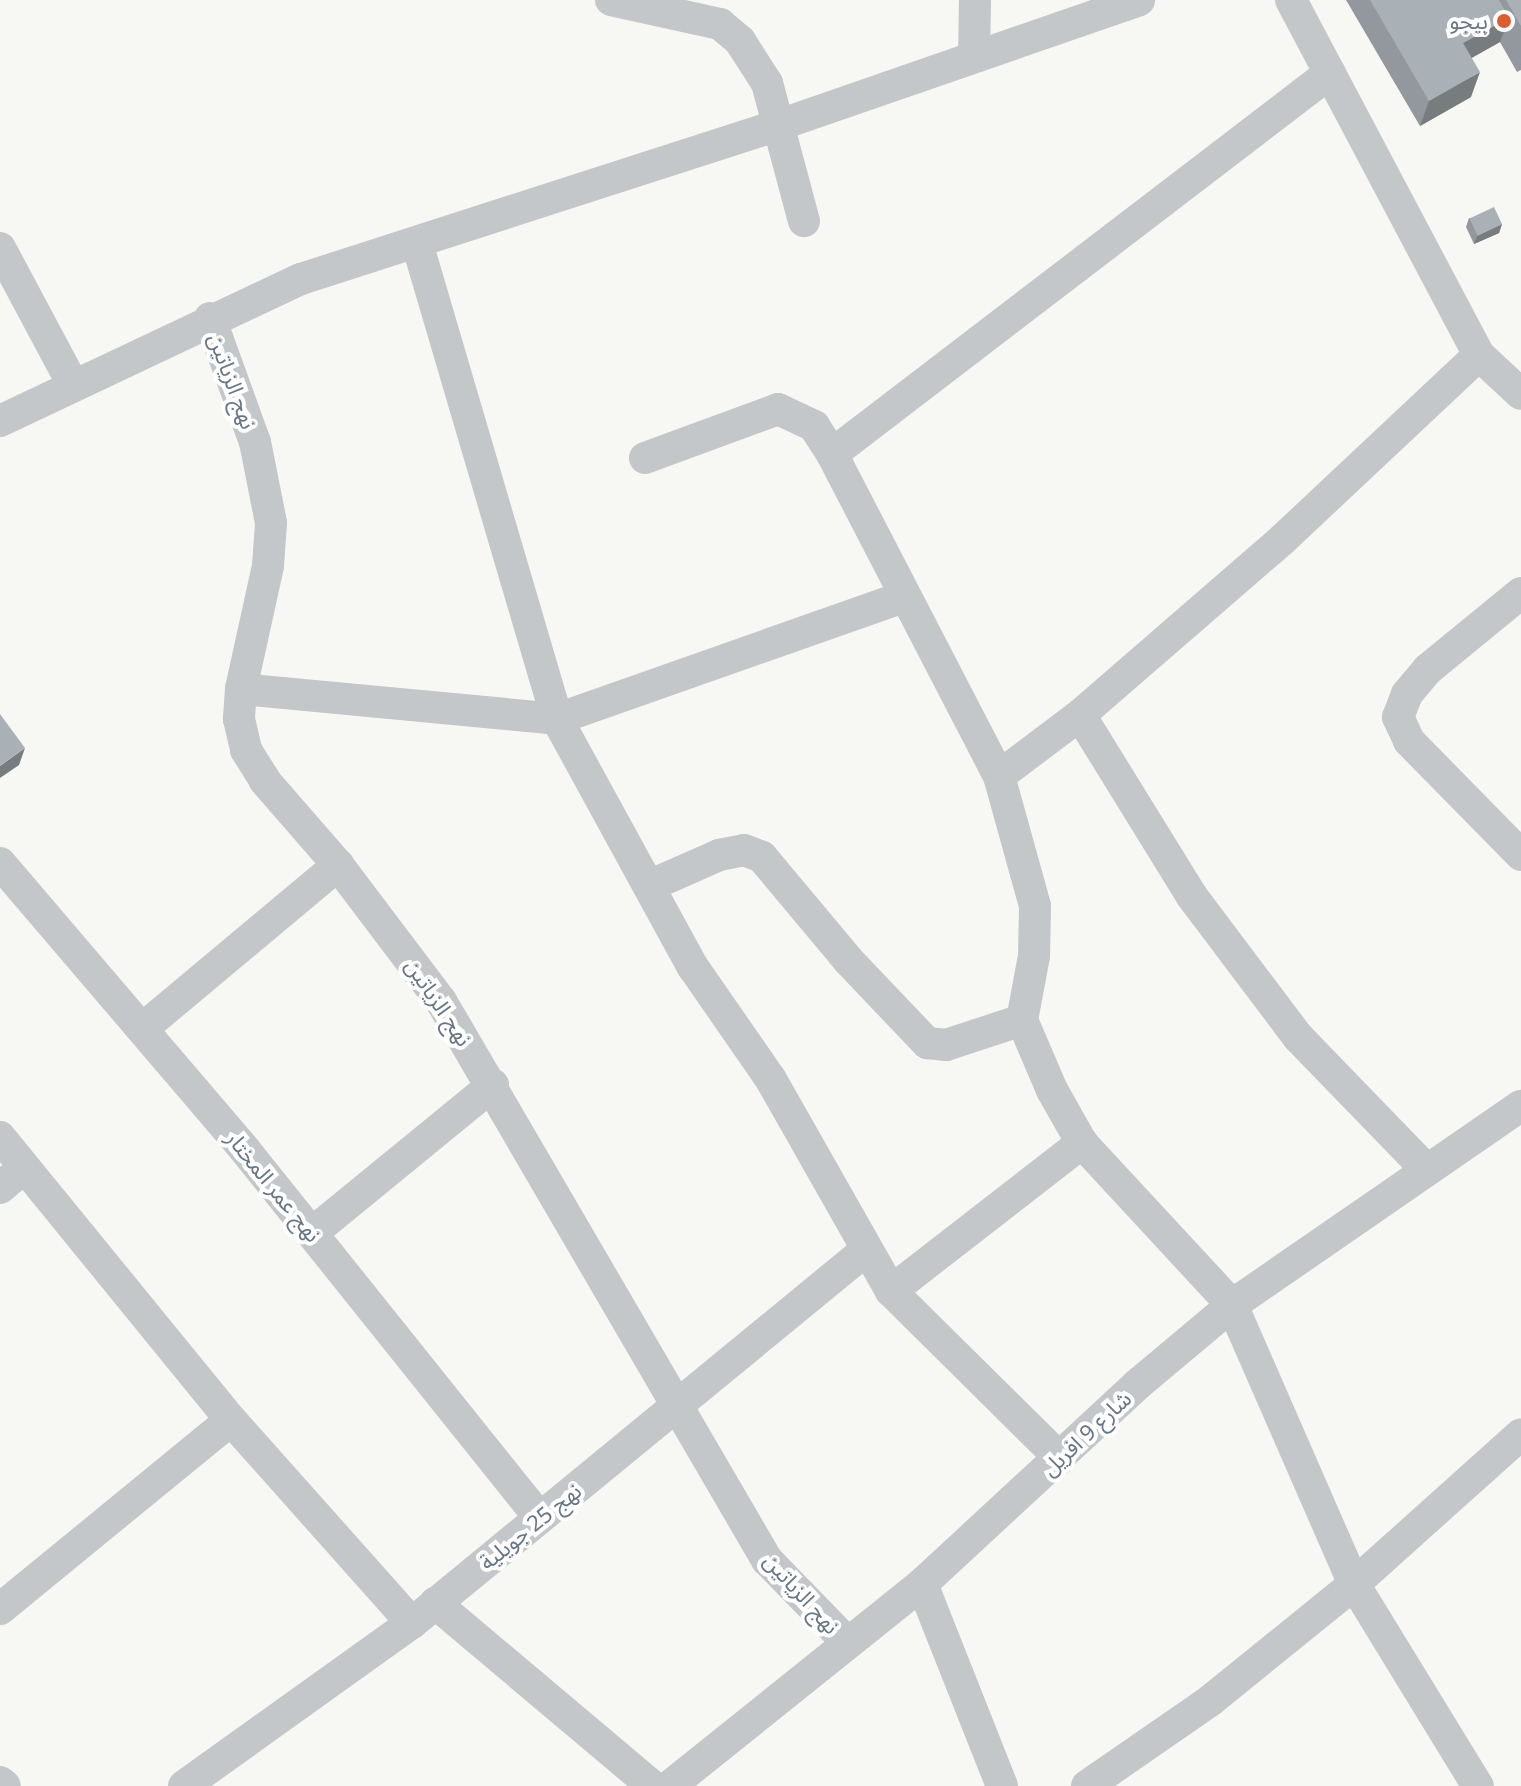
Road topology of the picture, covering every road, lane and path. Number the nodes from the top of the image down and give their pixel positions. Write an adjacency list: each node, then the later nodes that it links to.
1 (611, 0): 7 (street)
2 (975, 0): 5 (street)
3 (1139, 0): 5 (street)
4 (1291, 0): 6 (street)
5 (974, 57): 7 (street)
6 (1330, 73): 12 (street); 16 (street)
7 (779, 125): 8 (street); 9 (street)
8 (804, 221)
9 (417, 243): 11 (street); 22 (street)
10 (0, 248): 13 (street)
11 (210, 318): 13 (street); 20 (street, نهج الزياتين)
12 (1479, 355): 14 (street); 21 (street)
13 (72, 383): 15 (street)
14 (1521, 394)
15 (0, 421)
16 (832, 454): 17 (street); 19 (street)
17 (645, 458)
18 (1521, 593): 24 (street)
19 (903, 597): 22 (street); 23 (street)
20 (241, 689): 22 (street); 26 (street, نهج الزياتين)
21 (1080, 715): 23 (street); 35 (street)
22 (557, 719): 27 (street)
23 (999, 776): 28 (street)
24 (1521, 855)
25 (0, 863): 29 (street, نهج عمر المختار)
26 (338, 865): 29 (street); 30 (street, نهج الزياتين)
27 (649, 886): 28 (street); 38 (street)
28 (1022, 1020): 33 (street)
29 (142, 1029): 37 (street, نهج عمر المختار)
30 (493, 1085): 37 (street); 41 (street, نهج الزياتين)
31 (1521, 1106): 35 (street, شارع 9 افريل)
32 (0, 1137): 34 (street)
33 (1082, 1143): 39 (street); 40 (street)
34 (24, 1168): 36 (street); 42 (street)
35 (1427, 1170): 40 (street, شارع 9 افريل)
36 (0, 1188)
37 (312, 1233): 45 (street, نهج عمر المختار)
38 (865, 1251): 39 (street); 41 (street, نهج 25 جويلية)
39 (891, 1291): 44 (street)
40 (1232, 1305): 44 (street, شارع 9 افريل); 47 (street)
41 (677, 1408): 45 (street, نهج 25 جويلية); 50 (street, نهج الزياتين)
42 (231, 1420): 48 (street); 49 (street)
43 (1521, 1434): 47 (street)
44 (1060, 1458): 46 (street, شارع 9 افريل)
45 (539, 1517): 49 (street, نهج 25 جويلية)
46 (922, 1584): 50 (street, شارع 9 افريل); 54 (street)
47 (1354, 1584): 55 (street); 56 (street)
48 (0, 1609)
49 (423, 1613): 51 (street, نهج 25 جويلية); 52 (street)
50 (847, 1642): 53 (street, شارع 9 افريل)
51 (184, 1786)
52 (652, 1786)
53 (670, 1786)
54 (1002, 1786)
55 (1087, 1786)
56 (1478, 1786)

